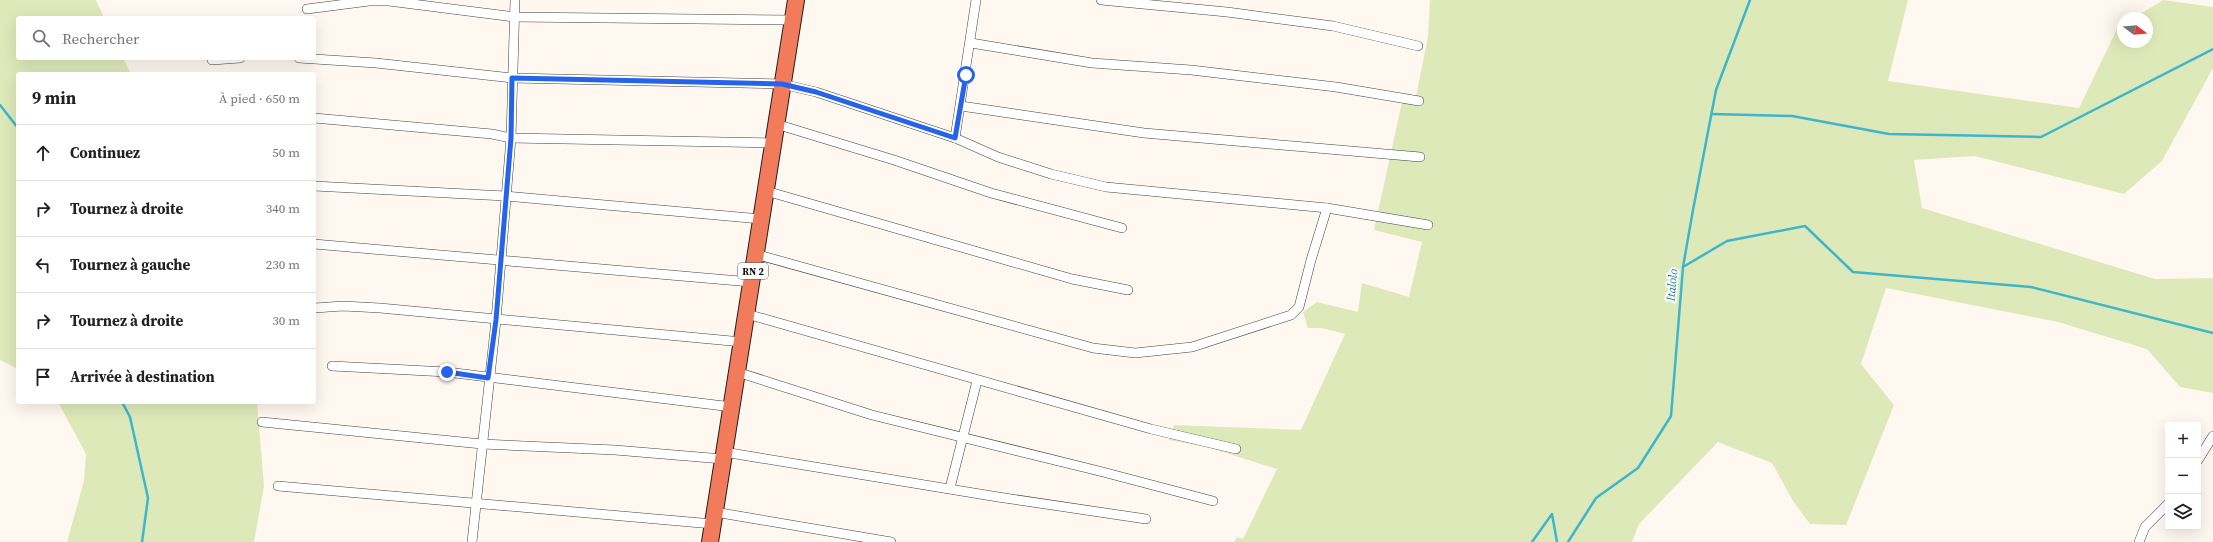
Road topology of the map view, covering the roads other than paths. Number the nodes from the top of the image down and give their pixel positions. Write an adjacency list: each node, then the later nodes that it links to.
1 (515, 0): 6 (street)
2 (796, 0): 7 (highway, RN 2)
3 (976, 0): 8 (street)
4 (1101, 0): 9 (street)
5 (307, 9): 6 (street)
6 (516, 16): 7 (street); 11 (street)
7 (794, 20): 12 (highway, RN 2)
8 (971, 43): 13 (street); 14 (street)
9 (1418, 46)
10 (316, 59): 11 (street)
11 (512, 78): 12 (street); 17 (street)
12 (782, 84): 16 (highway, RN 2); 18 (street)
13 (1419, 101)
14 (961, 106): 18 (street); 20 (street)
15 (316, 118): 17 (street)
16 (776, 124): 19 (highway, RN 2); 27 (street)
17 (511, 138): 19 (street); 23 (street)
18 (955, 138): 24 (street)
19 (772, 143): 22 (highway, RN 2)
20 (1420, 157)
21 (316, 186): 23 (street)
22 (766, 191): 25 (highway, RN 2); 32 (street)
23 (505, 196): 25 (street); 30 (street)
24 (1327, 208): 26 (street); 29 (street)
25 (761, 219): 29 (highway, RN 2)
26 (1428, 225)
27 (1122, 228)
28 (316, 244): 30 (street)
29 (755, 254): 31 (highway, RN 2)
30 (500, 260): 31 (street); 35 (street)
31 (751, 282): 34 (highway, RN 2)
32 (1128, 290)
33 (316, 308): 35 (street)
34 (747, 314): 36 (highway, RN 2); 40 (street)
35 (496, 320): 36 (street); 39 (street)
36 (742, 342): 38 (highway, RN 2)
37 (332, 366): 39 (street)
38 (737, 372): 41 (highway, RN 2); 44 (street)
39 (488, 378): 41 (street); 45 (street)
40 (977, 381): 44 (street); 46 (street)
41 (732, 407): 47 (highway, RN 2)
42 (262, 422): 45 (street)
43 (2213, 436): 48 (street)
44 (962, 439): 50 (street); 51 (street)
45 (482, 444): 47 (street); 52 (street)
46 (1236, 449)
47 (723, 456): 50 (street); 54 (highway, RN 2)
48 (2199, 458)
49 (278, 486): 52 (street)
50 (950, 488): 55 (street)
51 (1213, 501)
52 (476, 502): 54 (street); 56 (street)
53 (2165, 507): 59 (street)
54 (714, 518): 57 (highway, RN 2); 58 (street)
55 (1146, 519)
56 (472, 542)
57 (710, 542)
58 (891, 542)
59 (2139, 542)

